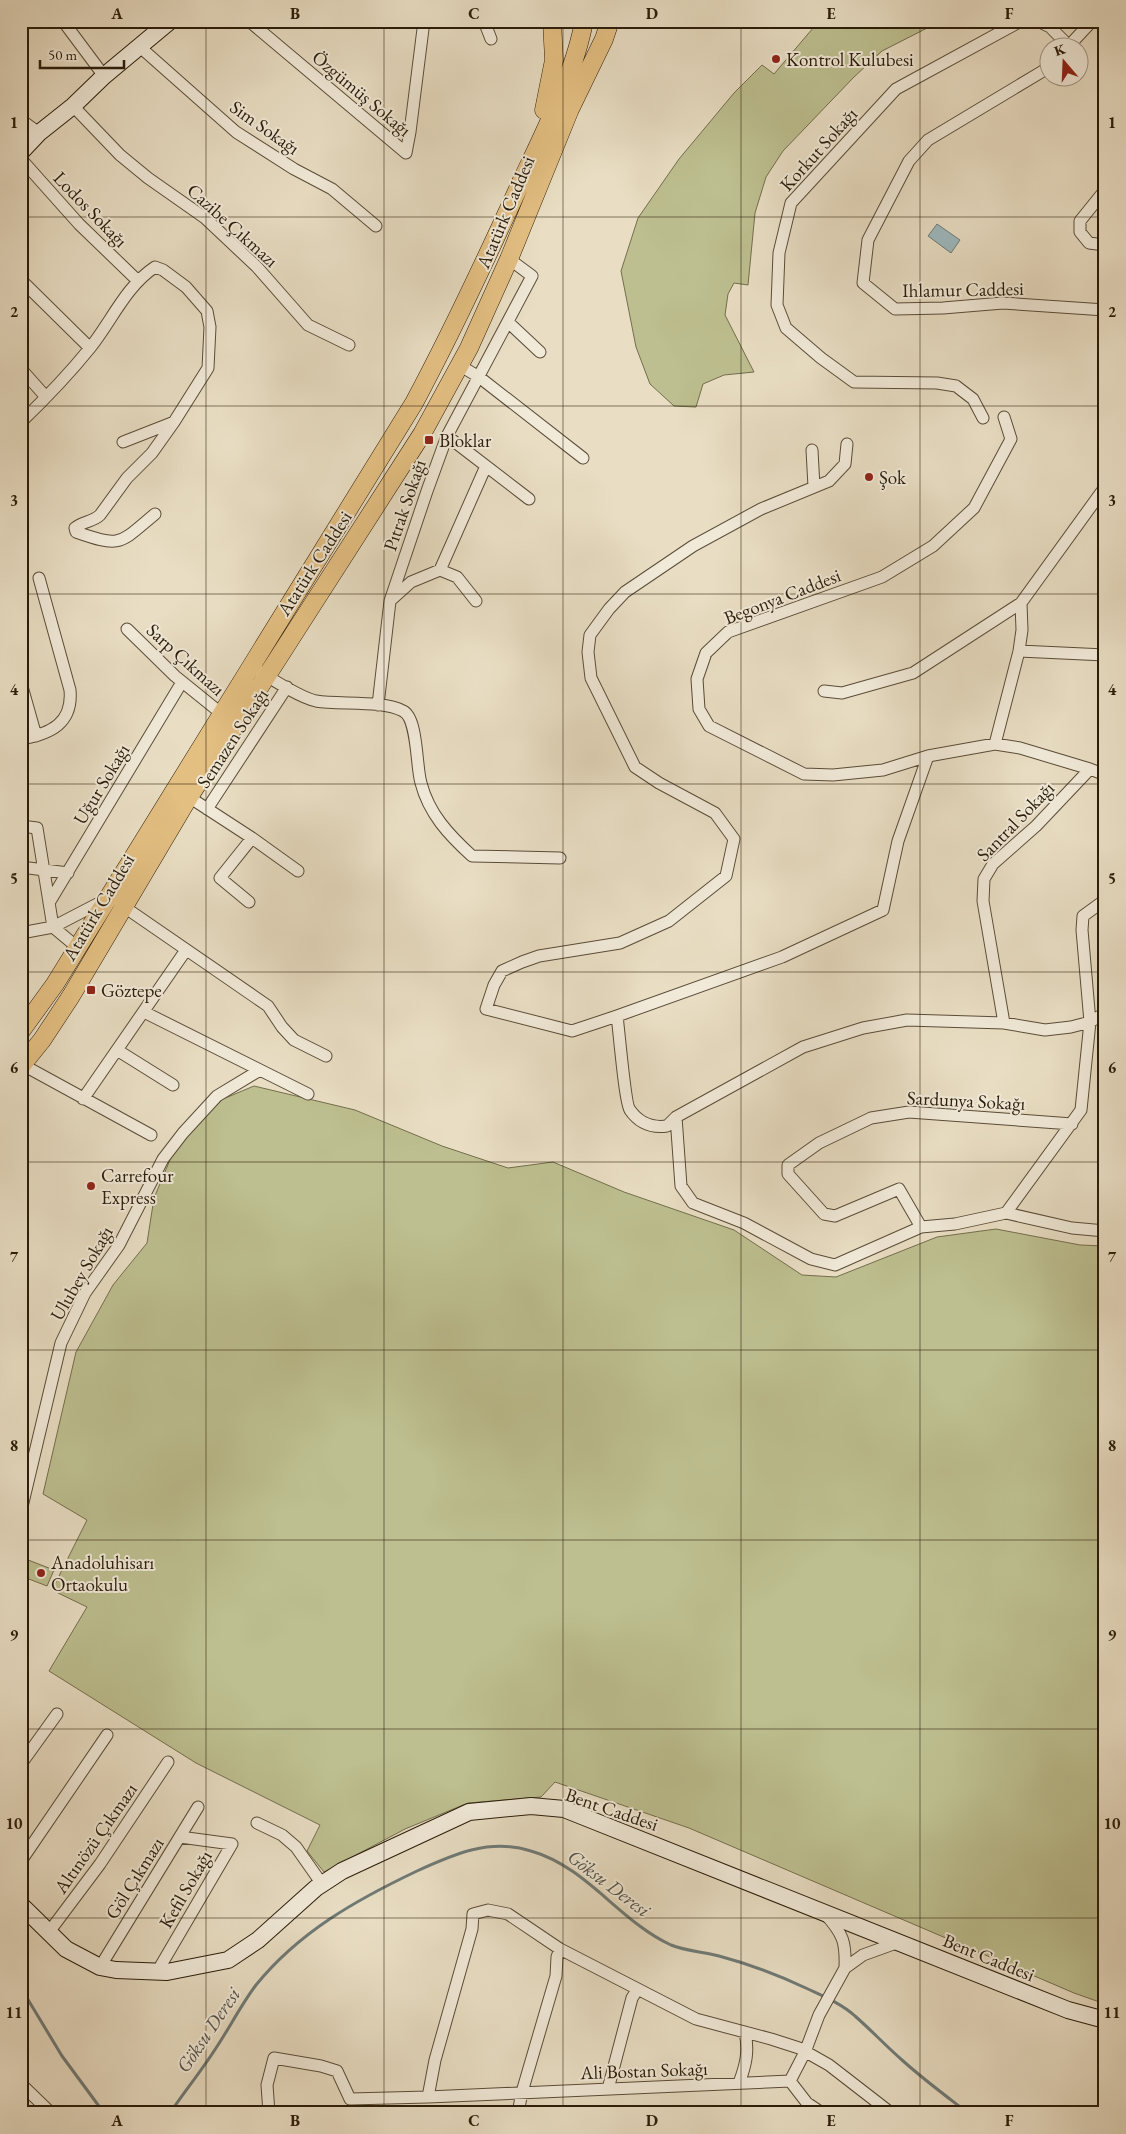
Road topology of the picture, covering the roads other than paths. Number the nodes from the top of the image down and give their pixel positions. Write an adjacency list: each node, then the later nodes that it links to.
1 (63, 21): 19 (street)
2 (170, 21): 16 (street)
3 (250, 21): 4 (street, Özgümüş Sokağı)
4 (424, 21)
5 (484, 21): 15 (street)
6 (552, 21): 23 (main road)
7 (584, 21): 23 (main road, Atatürk Caddesi)
8 (604, 21): 17 (main road)
9 (610, 21): 17 (main road)
10 (1021, 21): 42 (street, Korkut Sokağı)
11 (1038, 21): 13 (street)
12 (1092, 21): 14 (street)
13 (1060, 38)
14 (1076, 38)
15 (491, 39)
16 (140, 47): 19 (street); 27 (street, Sim Sokağı)
17 (594, 58): 29 (main road, Atatürk Caddesi)
18 (1038, 74): 32 (street, Ihlamur Caddesi)
19 (104, 76): 20 (street)
20 (73, 106): 22 (street); 34 (street, Cazibe Çıkmazı)
21 (21, 120): 22 (street)
22 (39, 133): 24 (street)
23 (540, 142): 63 (main road, Atatürk Caddesi)
24 (21, 152)
25 (21, 159): 31 (street, Lodos Sokağı)
26 (1105, 190): 28 (street)
27 (376, 226)
28 (1105, 245)
29 (509, 259): 33 (street, Pıtrak Sokağı); 37 (main road, Atatürk Caddesi)
30 (21, 280): 35 (street)
31 (138, 281): 35 (street); 44 (street)
32 (1105, 310)
33 (508, 322): 36 (street); 39 (street, Pıtrak Sokağı)
34 (349, 345)
35 (90, 348): 40 (street)
36 (540, 352)
37 (459, 366): 39 (street); 63 (main road, Atatürk Caddesi)
38 (21, 369): 40 (street)
39 (479, 377): 45 (street, Pıtrak Sokağı); 49 (street)
40 (46, 397): 43 (street)
41 (1004, 417): 73 (street, Begonya Caddesi)
42 (983, 418)
43 (21, 422)
44 (174, 422): 46 (street); 54 (street)
45 (447, 436): 50 (street); 58 (street, Pıtrak Sokağı)
46 (123, 442)
47 (847, 444): 52 (street)
48 (812, 450): 52 (street)
49 (583, 458)
50 (486, 466): 53 (street); 55 (street)
51 (1105, 486): 59 (street)
52 (814, 487): 96 (street)
53 (529, 499)
54 (155, 514)
55 (440, 570): 57 (street); 58 (street)
56 (39, 578): 70 (street)
57 (476, 600)
58 (390, 601): 68 (street, Pıtrak Sokağı)
59 (1021, 603): 61 (street); 67 (street)
60 (126, 629): 64 (street, Sarp Çıkmazı)
61 (1020, 651): 62 (street); 72 (street)
62 (1105, 655)
63 (259, 671): 66 (street); 69 (main road, Atatürk Caddesi); 76 (main road, Atatürk Caddesi)
64 (182, 682): 69 (street, Sarp Çıkmazı); 84 (street, Uğur Sokağı)
65 (21, 683): 70 (street)
66 (287, 687): 68 (street); 77 (street, Semazen Sokağı)
67 (824, 691)
68 (378, 705): 80 (street)
69 (222, 714): 85 (main road, Atatürk Caddesi)
70 (36, 736): 71 (street)
71 (21, 739)
72 (995, 744): 73 (street, Begonya Caddesi); 74 (street, Begonya Caddesi)
73 (928, 756): 96 (street)
74 (1090, 769): 75 (street, Begonya Caddesi); 98 (street, Santral Sokağı)
75 (1105, 775)
76 (189, 797): 77 (street); 89 (main road, Atatürk Caddesi)
77 (207, 809): 79 (street)
78 (21, 826): 82 (street)
79 (252, 838): 83 (street); 87 (street)
80 (560, 858)
81 (21, 867): 82 (street)
82 (44, 869): 84 (street); 88 (street)
83 (298, 871)
84 (68, 873): 88 (street, Uğur Sokağı)
85 (107, 899): 89 (street); 90 (street); 92 (main road, Atatürk Caddesi)
86 (1105, 900): 97 (street)
87 (249, 902)
88 (49, 903): 90 (street)
89 (124, 905): 93 (street); 102 (main road, Atatürk Caddesi)
90 (53, 928): 91 (street); 92 (street)
91 (21, 933)
92 (77, 947): 99 (main road, Atatürk Caddesi)
93 (186, 950): 94 (street); 101 (street)
94 (144, 1012): 100 (street); 103 (street)
95 (1105, 1013): 97 (street)
96 (617, 1016): 107 (street)
97 (1090, 1022): 98 (street); 108 (street)
98 (1004, 1024): 107 (street)
99 (21, 1032)
100 (117, 1050): 104 (street); 106 (street)
101 (326, 1056)
102 (22, 1065): 106 (street)
103 (260, 1070): 105 (street); 113 (street, Ulubey Sokağı)
104 (173, 1085)
105 (308, 1094)
106 (83, 1099): 109 (street)
107 (676, 1117): 111 (street)
108 (1072, 1124): 110 (street); 111 (street, Sardunya Sokağı)
109 (151, 1135)
110 (1006, 1213): 111 (street); 112 (street)
111 (921, 1227)
112 (1105, 1231)
113 (21, 1511)
114 (57, 1714): 117 (street)
115 (106, 1735): 121 (street)
116 (168, 1762): 125 (street, Altınözü Çıkmazı)
117 (21, 1764)
118 (198, 1807): 120 (street, Göl Çıkmazı)
119 (258, 1823): 122 (street)
120 (180, 1837): 128 (street, Göl Çıkmazı); 130 (street, Kefil Sokağı)
121 (21, 1861)
122 (322, 1884): 124 (street, Bent Caddesi); 130 (street, Bent Caddesi)
123 (21, 1905): 125 (street, Bent Caddesi)
124 (823, 1912): 126 (street, Bent Caddesi); 129 (street)
125 (49, 1932): 128 (street, Bent Caddesi)
126 (899, 1942): 129 (street); 132 (street, Bent Caddesi)
127 (560, 1949): 131 (street); 139 (street); 140 (street)
128 (100, 1967): 130 (street, Bent Caddesi)
129 (845, 1968): 134 (street)
130 (157, 1972)
131 (637, 1990): 133 (street); 138 (street)
132 (1105, 2020)
133 (745, 2032): 134 (street); 136 (street)
134 (805, 2052): 135 (street); 145 (street)
135 (790, 2081): 136 (street, Ali Bostan Sokağı); 144 (street)
136 (739, 2083): 138 (street, Ali Bostan Sokağı)
137 (21, 2084): 141 (street)
138 (608, 2089): 139 (street, Ali Bostan Sokağı)
139 (522, 2092): 140 (street, Ali Bostan Sokağı); 143 (street)
140 (428, 2097): 142 (street, Ali Bostan Sokağı)
141 (51, 2113)
142 (269, 2113)
143 (518, 2113)
144 (822, 2113)
145 (891, 2113)

